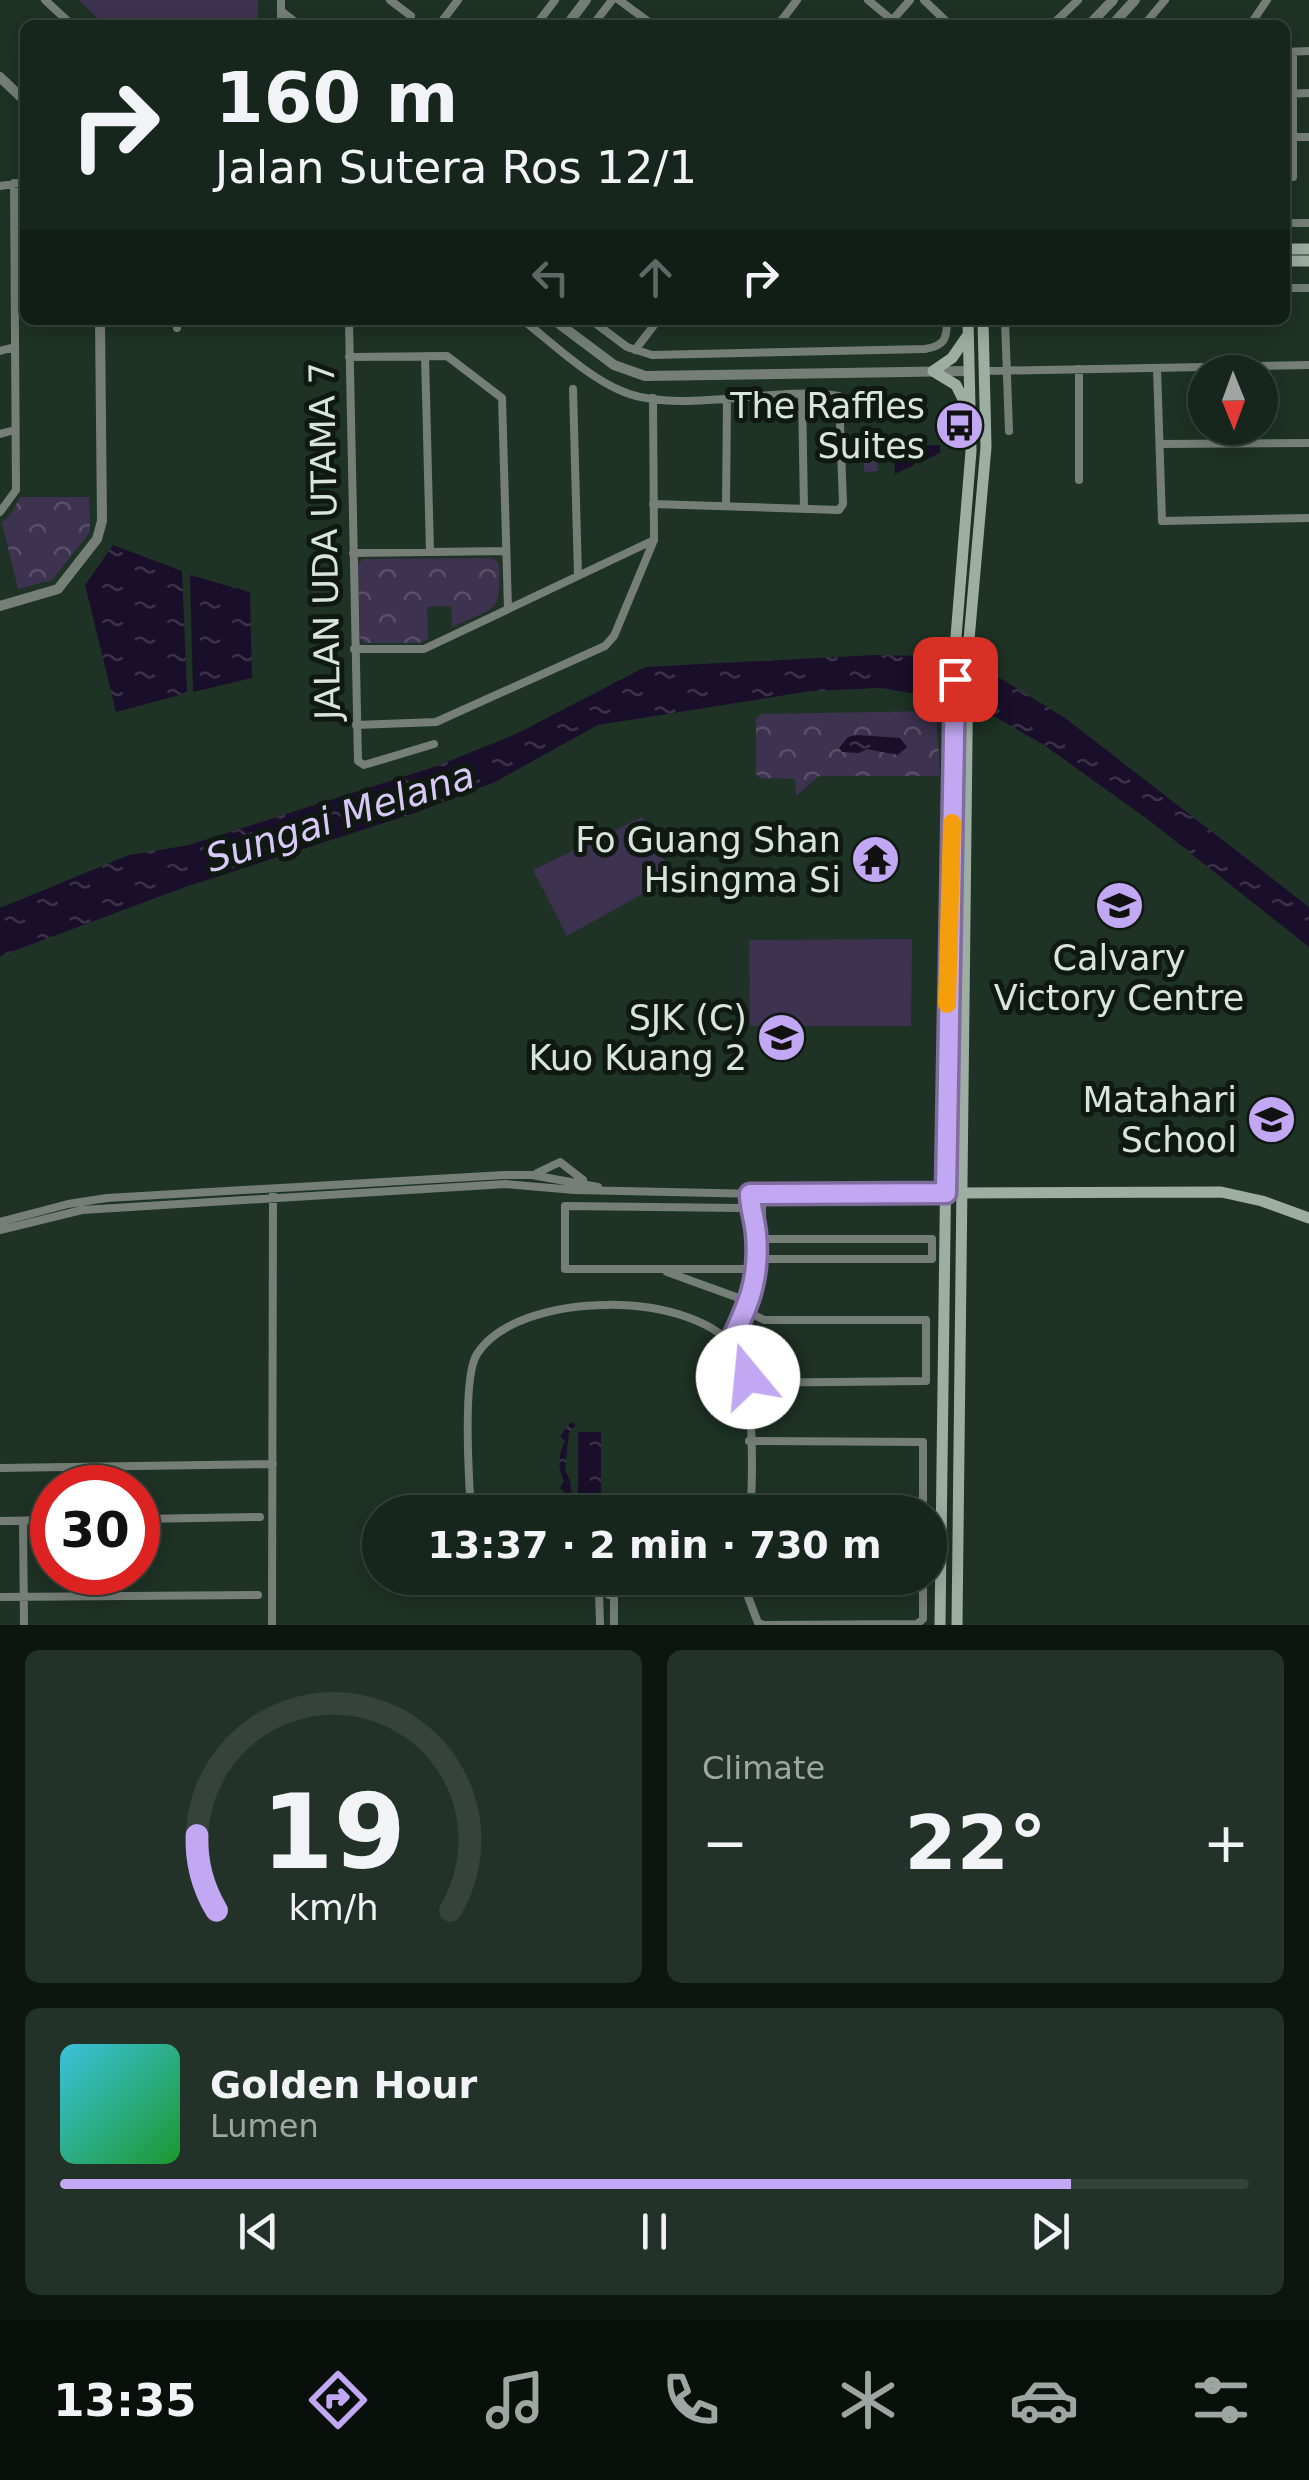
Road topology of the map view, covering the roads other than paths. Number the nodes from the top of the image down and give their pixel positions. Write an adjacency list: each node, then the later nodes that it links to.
1 (45, 0): 17 (street)
2 (281, 0): 15 (street)
3 (390, 0): 16 (street)
4 (458, 0): 20 (street)
5 (555, 0): 21 (street)
6 (586, 0): 22 (street)
7 (616, 0): 23 (street); 24 (street)
8 (797, 0): 25 (street)
9 (868, 0): 26 (street)
10 (1078, 0): 28 (street)
11 (1113, 0): 29 (street)
12 (1135, 0): 30 (street)
13 (1165, 0): 31 (street)
14 (925, 1): 27 (street)
15 (281, 12): 18 (street); 19 (street)
16 (412, 16)
17 (67, 20)
18 (281, 20)
19 (291, 20)
20 (443, 20)
21 (540, 20)
22 (571, 20)
23 (598, 20)
24 (646, 20)
25 (782, 20)
26 (890, 20)
27 (945, 20)
28 (1057, 20)
29 (1094, 20)
30 (1117, 20)
31 (1148, 20)
32 (0, 76): 33 (street)
33 (20, 95)
34 (1290, 147): 35 (street)
35 (1293, 177)
36 (20, 182): 37 (street)
37 (14, 183): 38 (street); 39 (street)
38 (0, 186)
39 (14, 270): 40 (street); 52 (street)
40 (0, 272)
41 (100, 325): 85 (street)
42 (348, 325): 56 (street, JALAN UDA UTAMA 7)
43 (531, 325): 66 (street)
44 (561, 325): 61 (street)
45 (599, 325): 53 (street)
46 (654, 325): 53 (street)
47 (946, 325): 53 (street)
48 (968, 325): 51 (main road)
49 (983, 325): 63 (main road)
50 (1005, 325): 60 (street)
51 (968, 335): 61 (main road); 62 (main road)
52 (15, 347): 54 (street); 69 (street)
53 (635, 350)
54 (0, 351)
55 (426, 356): 56 (street); 81 (street); 82 (street)
56 (349, 358): 83 (street, JALAN UDA UTAMA 7)
57 (1309, 365): 58 (street)
58 (1157, 368): 59 (street); 73 (street)
59 (1079, 369): 60 (street); 74 (street)
60 (1007, 370): 63 (street); 70 (street)
61 (933, 371): 62 (street); 68 (main road)
62 (969, 371): 63 (street); 68 (main road)
63 (984, 371): 88 (main road)
64 (574, 389): 84 (street)
65 (802, 395): 67 (street); 77 (street); 77 (street)
66 (653, 398): 67 (street); 75 (street)
67 (727, 398): 76 (street)
68 (970, 414): 88 (main road)
69 (15, 430): 71 (street); 78 (street)
70 (1009, 431)
71 (0, 434)
72 (1309, 442): 73 (street)
73 (1160, 444): 79 (street)
74 (1079, 480)
75 (654, 504): 76 (street); 80 (street)
76 (726, 506): 77 (street)
77 (804, 508)
78 (0, 512)
79 (1309, 518)
80 (654, 540): 84 (street); 90 (street)
81 (430, 552): 82 (street); 83 (street)
82 (506, 552): 86 (street)
83 (353, 553): 87 (street, JALAN UDA UTAMA 7)
84 (578, 576): 86 (street)
85 (0, 606)
86 (508, 609): 87 (street)
87 (354, 649): 90 (street, JALAN UDA UTAMA 7)
88 (962, 650): 89 (main road)
89 (961, 708): 99 (main road); 100 (main road)
90 (356, 725): 91 (street, JALAN UDA UTAMA 7)
91 (434, 744)
92 (532, 1175): 93 (street); 94 (street); 95 (street)
93 (560, 1178): 94 (street); 96 (street)
94 (589, 1184): 97 (street)
95 (370, 1188): 96 (street); 98 (street)
96 (561, 1189): 97 (street)
97 (607, 1190): 101 (street)
98 (273, 1193): 105 (street); 106 (street); 115 (street)
99 (946, 1193): 100 (main road); 102 (street); 136 (main road)
100 (962, 1193): 104 (main road); 137 (main road)
101 (750, 1194): 102 (street); 107 (street)
102 (762, 1194): 107 (street)
103 (742, 1208): 109 (street)
104 (1309, 1218)
105 (0, 1222)
106 (0, 1230)
107 (756, 1234): 108 (street); 108 (street)
108 (756, 1264): 109 (street); 110 (street)
109 (658, 1269): 110 (street)
110 (750, 1302): 111 (street)
111 (746, 1311): 112 (street); 113 (street)
112 (730, 1343): 113 (street); 117 (street)
113 (748, 1382): 114 (street)
114 (749, 1441): 118 (street); 119 (street)
115 (272, 1464): 116 (street); 135 (street)
116 (0, 1468)
117 (471, 1495)
118 (750, 1495)
119 (924, 1495)
120 (260, 1517): 121 (street)
121 (160, 1519)
122 (0, 1521): 123 (street)
123 (23, 1521): 124 (street); 131 (street)
124 (30, 1521)
125 (258, 1594): 131 (street)
126 (599, 1595): 132 (street)
127 (615, 1595): 133 (street)
128 (747, 1595): 129 (street)
129 (923, 1595)
130 (0, 1597): 131 (street)
131 (23, 1597): 134 (street)
132 (600, 1624)
133 (614, 1624)
134 (24, 1625)
135 (272, 1625)
136 (940, 1625)
137 (957, 1625)

